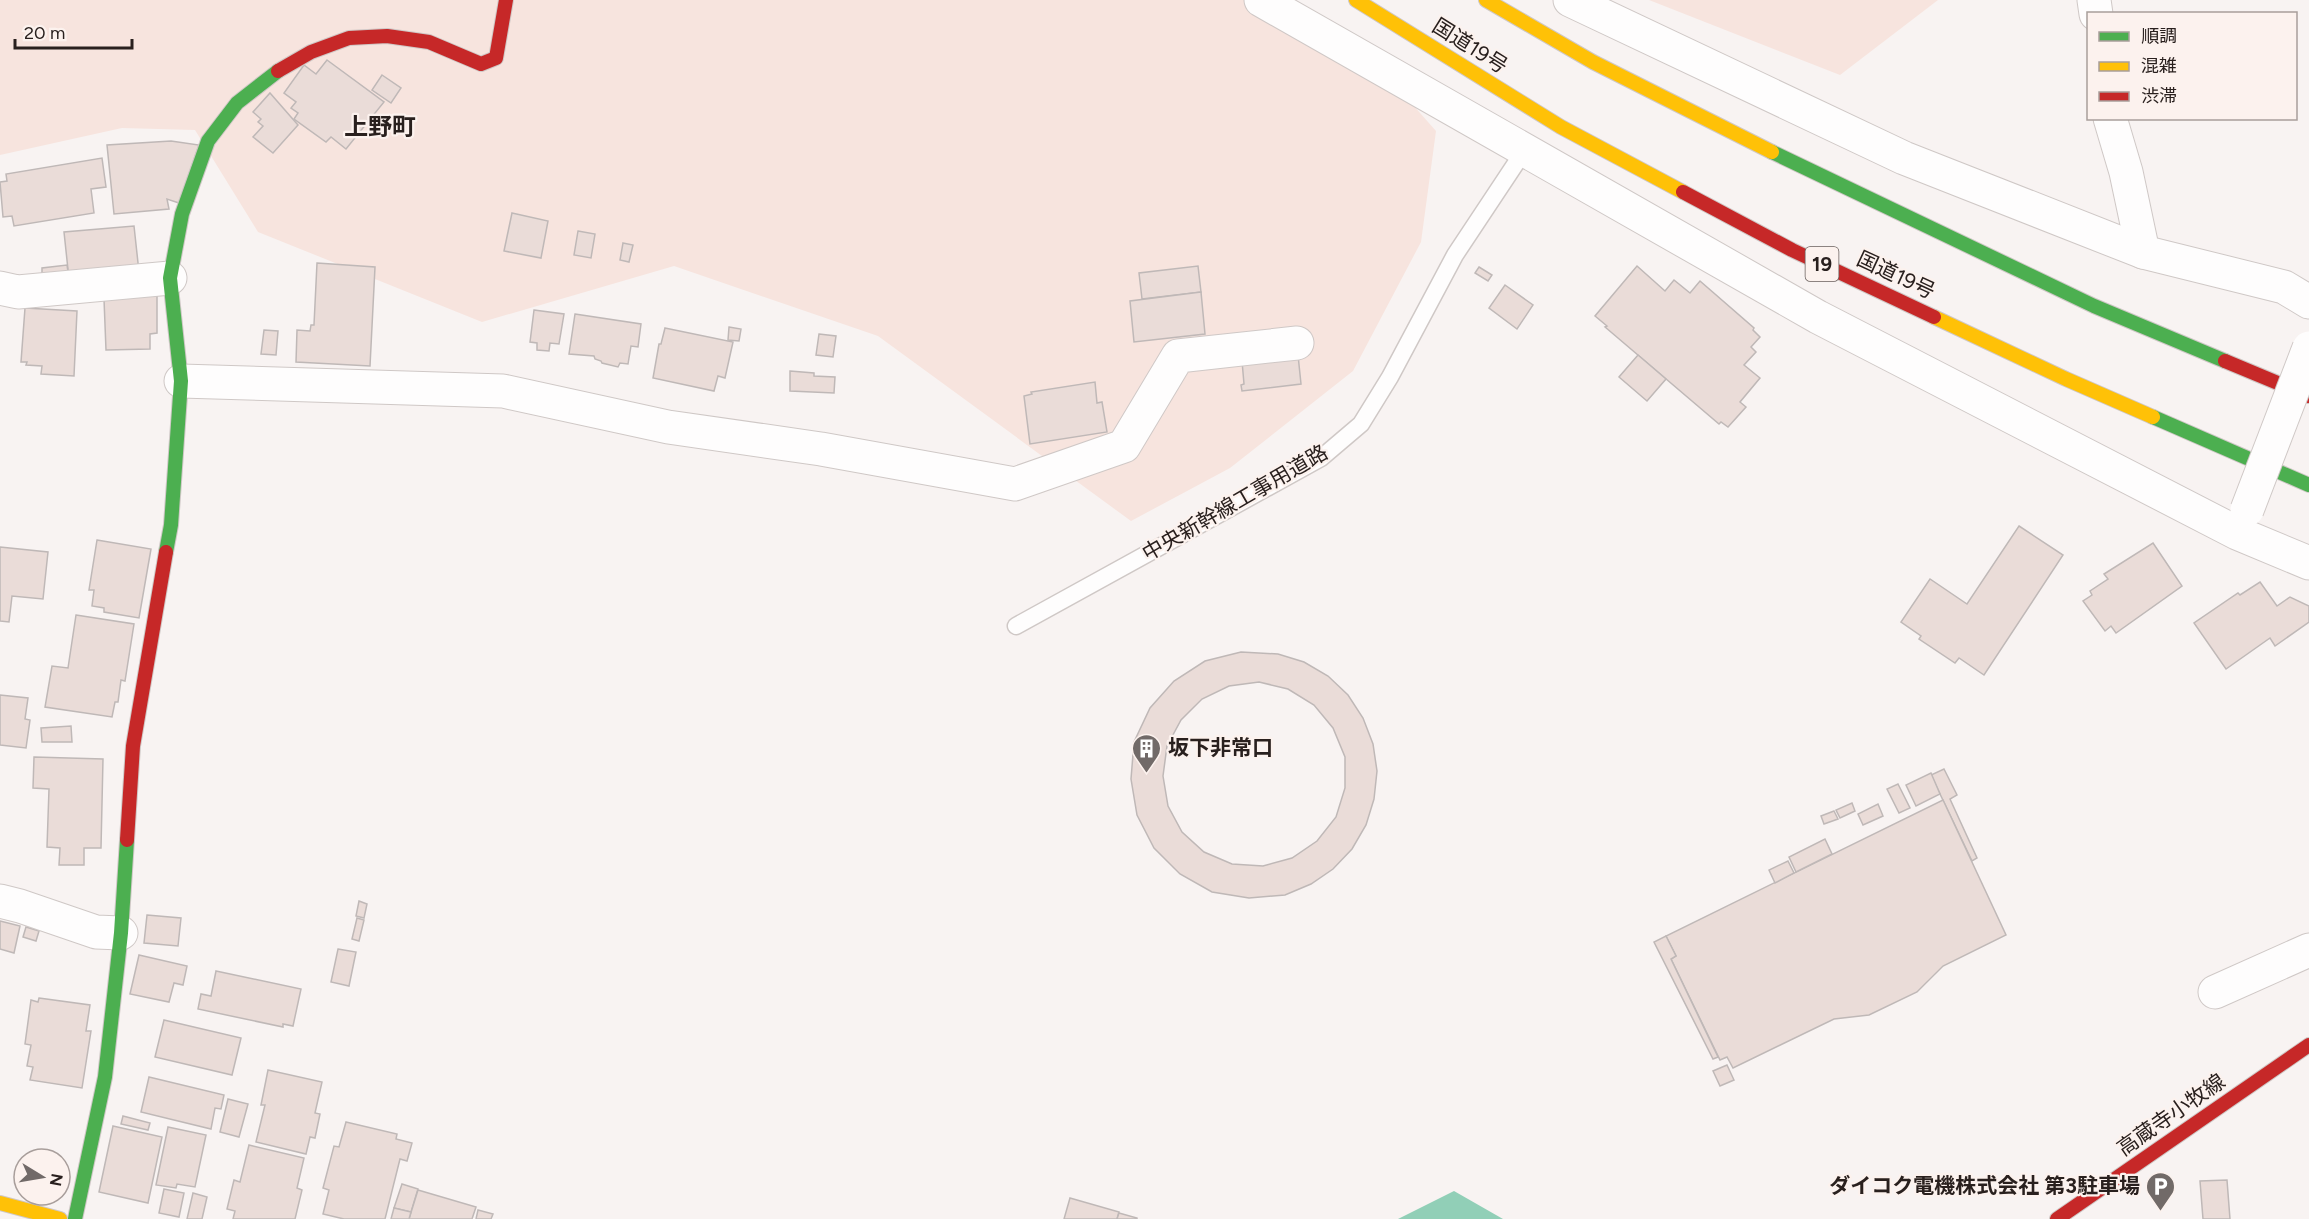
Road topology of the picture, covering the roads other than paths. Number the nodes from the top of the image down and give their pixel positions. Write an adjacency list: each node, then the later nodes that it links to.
1 (506, 0): 9 (main road)
2 (1260, 0): 7 (street)
3 (1356, 0): 16 (main road, 国道19号 / 19)
4 (1486, 0): 15 (main road)
5 (1570, 0): 8 (street)
6 (2111, 120): 8 (street)
7 (1524, 151): 17 (street); 19 (lane, 中央新幹線工事用道路)
8 (2143, 252): 11 (street)
9 (170, 278): 10 (street); 14 (main road)
10 (0, 288)
11 (2309, 302)
12 (1297, 344): 14 (street)
13 (2309, 348): 17 (street, bridge)
14 (182, 381): 21 (main road)
15 (2309, 396)
16 (2309, 485)
17 (2242, 521): 18 (street)
18 (2309, 563)
19 (1016, 626)
20 (0, 901): 21 (street)
21 (121, 933): 27 (main road)
22 (2309, 950): 23 (street)
23 (2215, 993)
24 (2309, 1045): 28 (main road, 高蔵寺小牧線)
25 (0, 1203): 26 (main road)
26 (60, 1219)
27 (75, 1219)
28 (2057, 1219)

